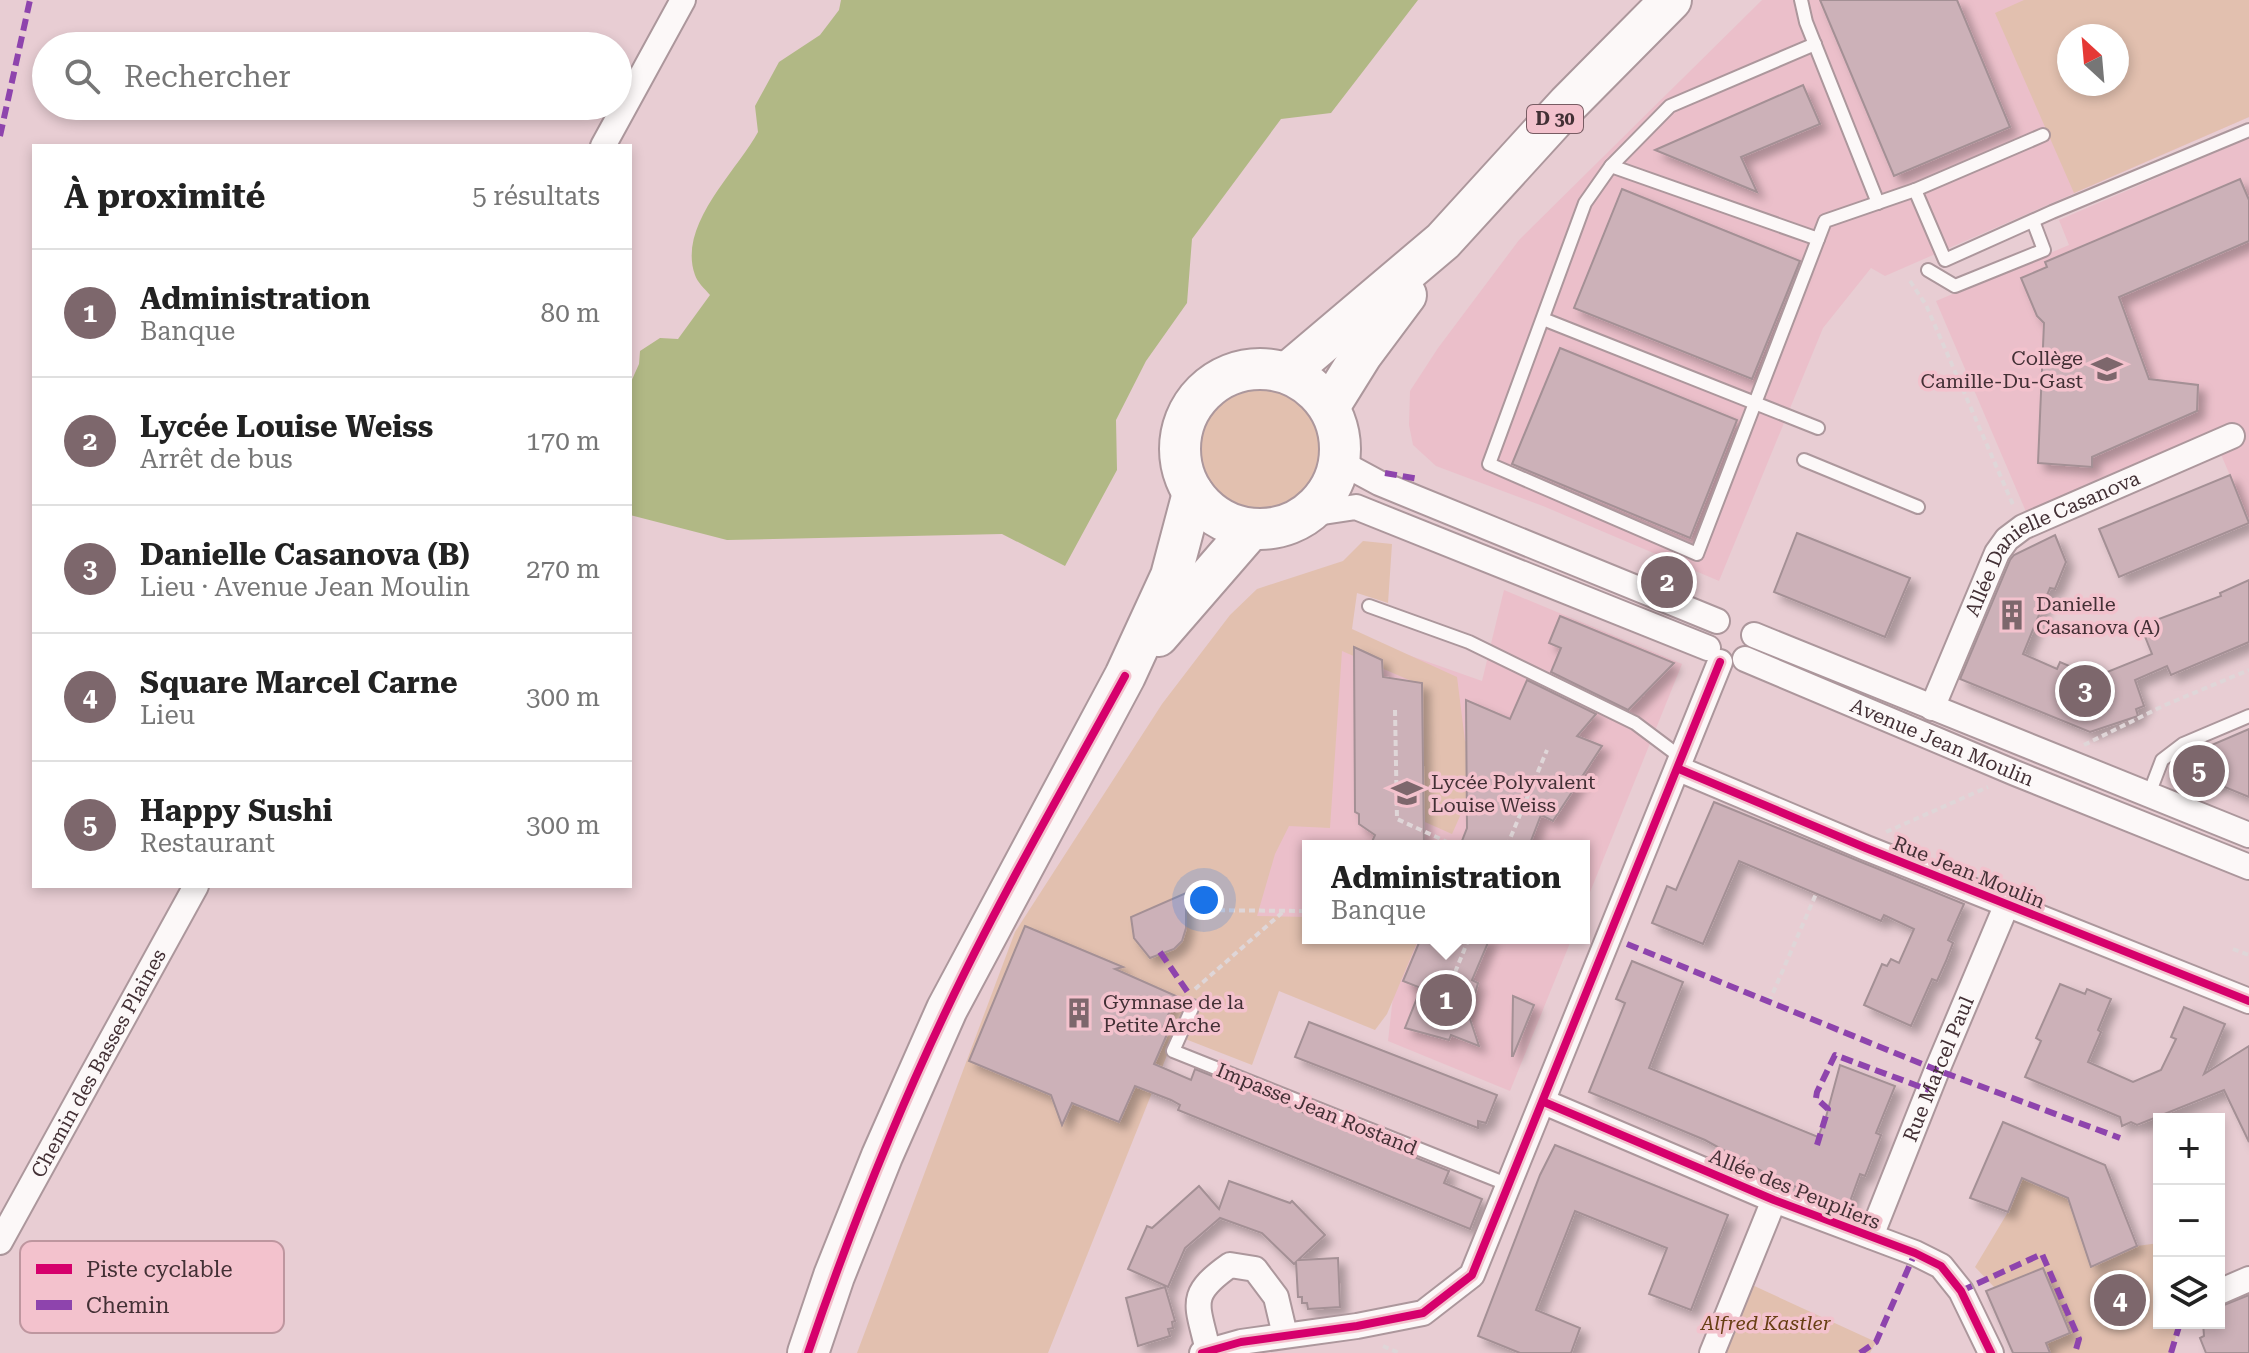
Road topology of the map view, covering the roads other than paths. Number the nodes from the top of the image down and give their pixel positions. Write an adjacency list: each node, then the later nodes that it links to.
1 (683, 0): 5 (street)
2 (1671, 0): 15 (main road, D 30)
3 (1801, 0): 4 (lane)
4 (1815, 44): 10 (lane); 12 (lane)
5 (632, 93)
6 (617, 120): 9 (street)
7 (2249, 130): 13 (lane)
8 (2043, 135): 11 (lane)
9 (604, 144)
10 (1611, 166): 14 (lane); 17 (lane)
11 (1915, 190): 12 (lane); 13 (lane)
12 (1878, 203): 14 (lane)
13 (2033, 221): 16 (lane)
14 (1818, 239): 19 (lane)
15 (1443, 241): 18 (main road, D 30); 20 (main road, D 30)
16 (1928, 270)
17 (1543, 319): 19 (lane); 19 (lane)
18 (1287, 373): 20 (main road); 25 (main road)
19 (1756, 401): 21 (lane)
20 (1329, 407): 24 (main road)
21 (1818, 428)
22 (2240, 436): 35 (street, Allée Danielle Casanova)
23 (1804, 460): 26 (lane)
24 (1340, 462): 27 (main road); 30 (street)
25 (1193, 493): 28 (main road); 34 (main road)
26 (1918, 507)
27 (1310, 514): 28 (main road); 32 (street)
28 (1250, 530): 34 (main road)
29 (1369, 606): 37 (lane)
30 (1717, 621): 31 (street); 32 (street)
31 (1754, 635): 33 (street); 35 (street, Avenue Jean Moulin)
32 (1714, 655): 33 (street); 37 (street)
33 (1745, 659): 39 (street, Avenue Jean Moulin)
34 (1125, 676): 56 (main road)
35 (1932, 708): 38 (street, Avenue Jean Moulin)
36 (2249, 716): 38 (lane)
37 (1681, 764): 43 (street, Rue Jean Moulin); 46 (street)
38 (2149, 794): 39 (street); 40 (street, Avenue Jean Moulin)
39 (2139, 822): 41 (street, Avenue Jean Moulin)
40 (2249, 835)
41 (2249, 867)
42 (195, 888): 50 (street, Chemin des Basses Plaines)
43 (2007, 904): 44 (street, Rue Jean Moulin); 49 (street, Rue Marcel Paul)
44 (2249, 1001)
45 (1193, 1006): 47 (lane, Impasse Jean Rostand)
46 (1544, 1102): 47 (street); 48 (street, Allée des Peupliers)
47 (1509, 1185): 53 (street)
48 (1774, 1200): 49 (street, Allée des Peupliers); 57 (street)
49 (1871, 1236): 58 (street, Allée des Peupliers)
50 (0, 1242)
51 (2249, 1279): 52 (street)
52 (2225, 1289)
53 (1285, 1335): 54 (street); 55 (street)
54 (1242, 1348): 55 (street)
55 (1205, 1352)
56 (808, 1353)
57 (1712, 1353)
58 (1991, 1353)

